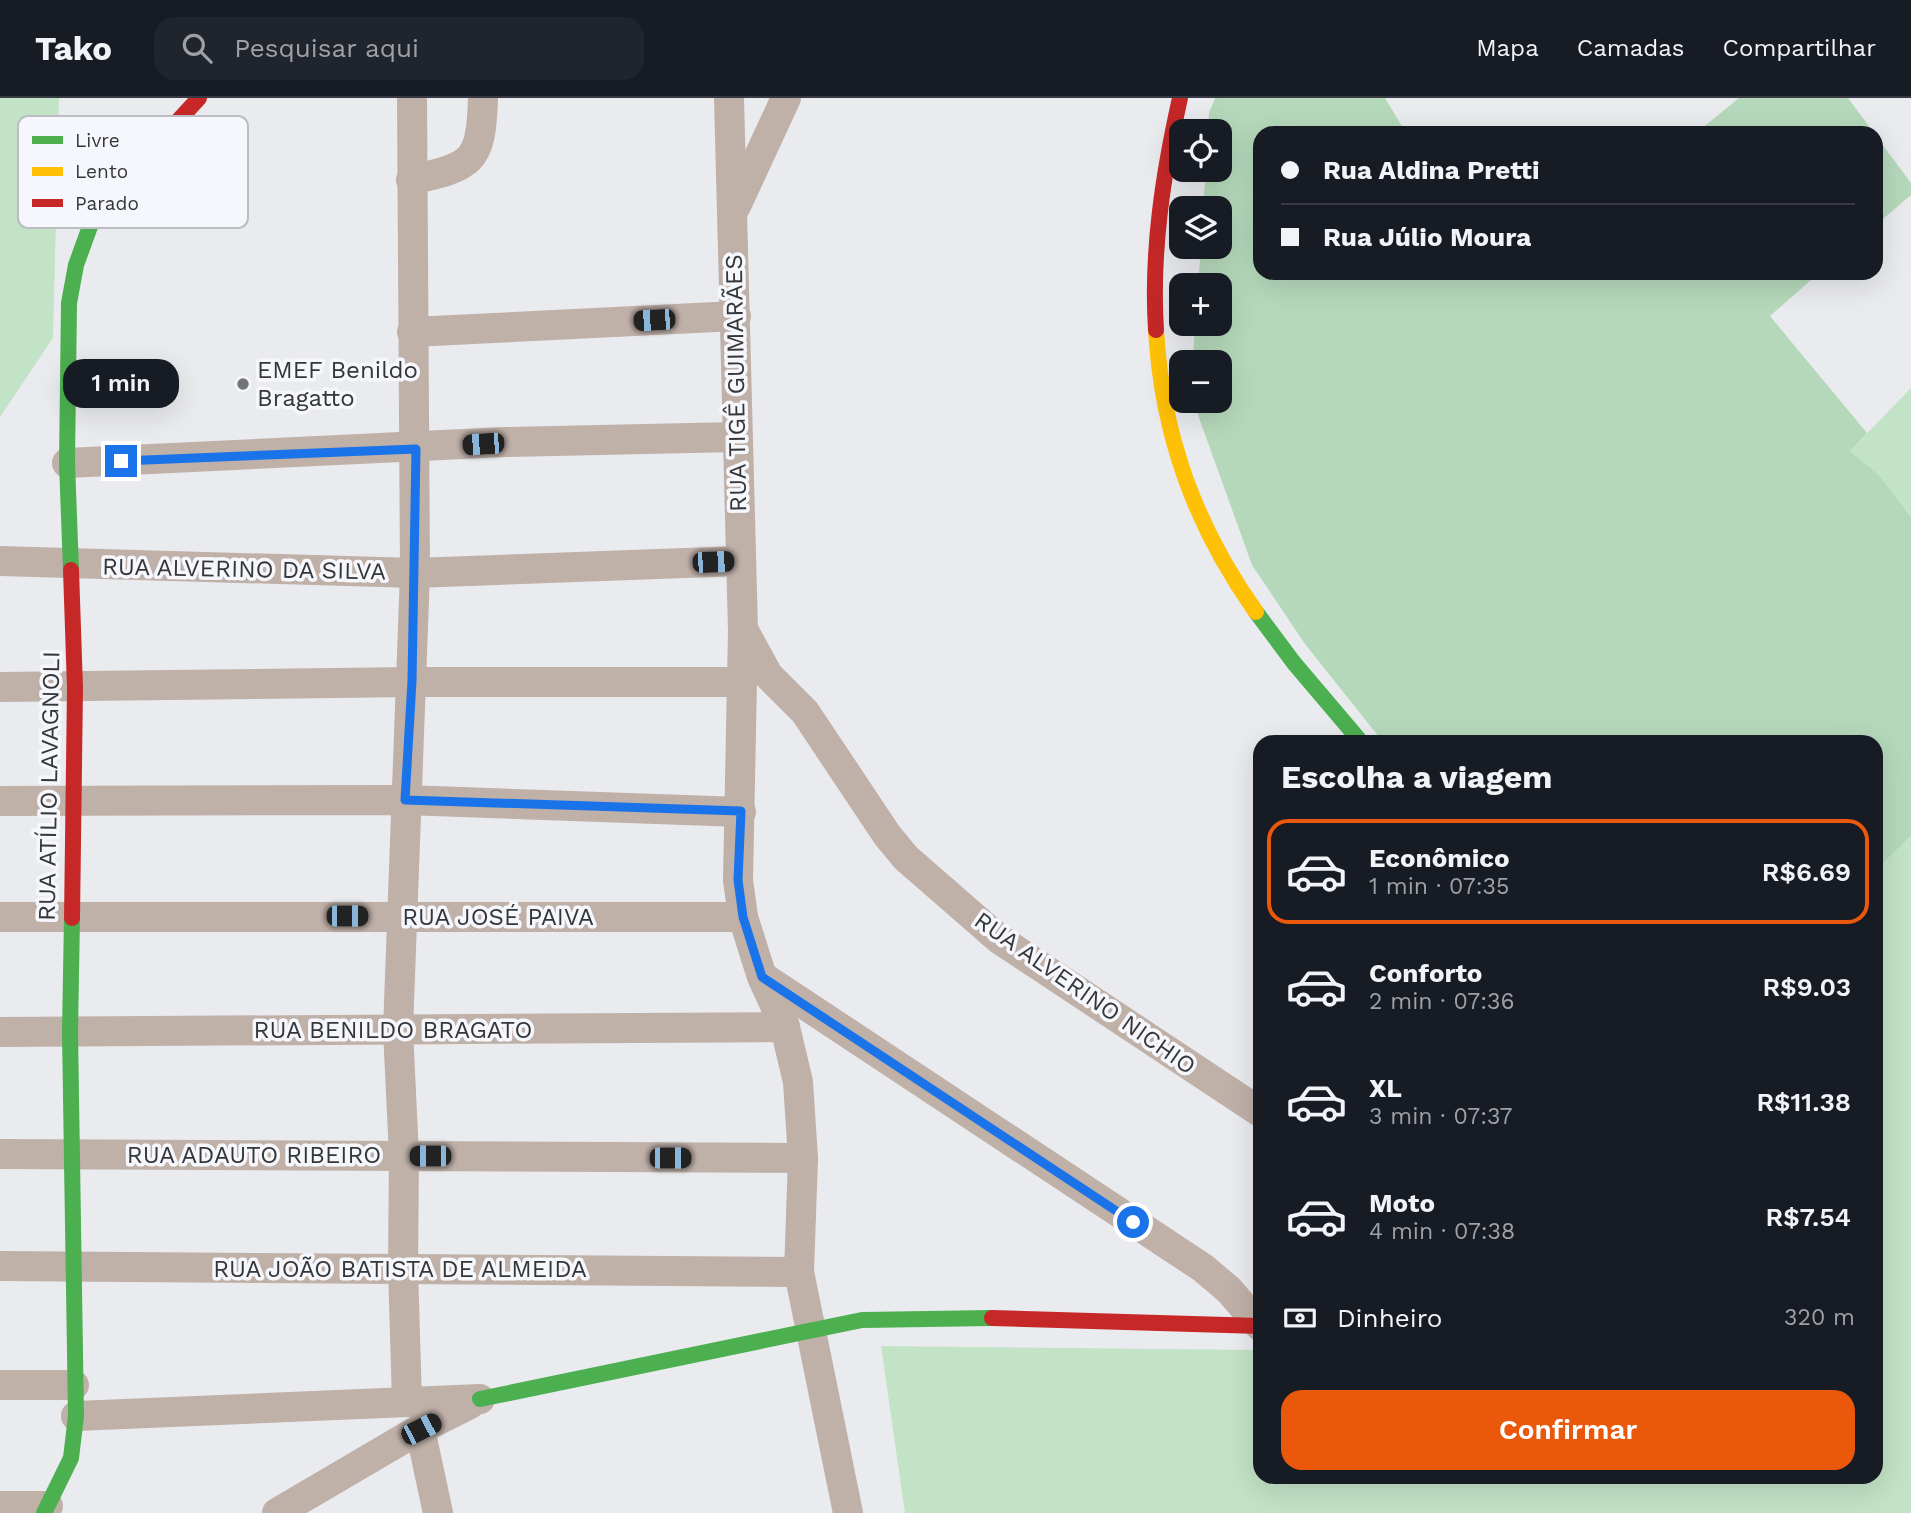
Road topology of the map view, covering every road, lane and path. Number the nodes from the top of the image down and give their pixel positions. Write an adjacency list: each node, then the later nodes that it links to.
1 (199, 98): 7 (street, RUA ATÍLIO LAVAGNOLI)
2 (412, 98): 8 (street)
3 (483, 98): 8 (street)
4 (729, 98): 9 (street, RUA TIGÊ GUIMARÃES)
5 (786, 98): 9 (street)
6 (1180, 98): 25 (street)
7 (182, 116)
8 (411, 180): 12 (street)
9 (733, 212): 11 (street, RUA TIGÊ GUIMARÃES)
10 (88, 228): 15 (street, RUA ATÍLIO LAVAGNOLI)
11 (736, 316): 12 (street); 13 (street, RUA TIGÊ GUIMARÃES)
12 (412, 332): 14 (street)
13 (737, 437): 14 (street); 17 (street, RUA TIGÊ GUIMARÃES)
14 (416, 449): 15 (street); 19 (street)
15 (68, 463): 18 (street, RUA ATÍLIO LAVAGNOLI)
16 (0, 561): 18 (street, RUA ALVERINO DA SILVA)
17 (740, 561): 19 (street, RUA ALVERINO DA SILVA); 20 (street, RUA TIGÊ GUIMARÃES)
18 (73, 565): 19 (street, RUA ALVERINO DA SILVA); 24 (street, RUA ATÍLIO LAVAGNOLI)
19 (415, 573): 21 (street)
20 (743, 631): 22 (street, RUA TIGÊ GUIMARÃES); 39 (street, RUA ALVERINO NICHIO)
21 (412, 681): 22 (street); 24 (street); 26 (street)
22 (741, 682): 29 (street, RUA TIGÊ GUIMARÃES)
23 (0, 687): 24 (street)
24 (75, 688): 28 (street, RUA ATÍLIO LAVAGNOLI)
25 (1355, 735)
26 (405, 800): 28 (street); 29 (street); 31 (street)
27 (0, 801): 28 (street)
28 (74, 801): 30 (street, RUA ATÍLIO LAVAGNOLI)
29 (741, 811): 33 (street, RUA TIGÊ GUIMARÃES)
30 (70, 916): 31 (street, RUA JOSÉ PAIVA); 32 (street, RUA JOSÉ PAIVA); 38 (street, RUA ATÍLIO LAVAGNOLI)
31 (402, 916): 33 (street, RUA JOSÉ PAIVA); 36 (street)
32 (0, 917)
33 (743, 917): 34 (street, RUA TIGÊ GUIMARÃES)
34 (762, 977): 35 (street, RUA TIGÊ GUIMARÃES); 48 (street)
35 (785, 1027): 36 (street, RUA BENILDO BRAGATO); 43 (street, RUA TIGÊ GUIMARÃES)
36 (398, 1030): 38 (street, RUA BENILDO BRAGATO); 42 (street)
37 (0, 1032): 38 (street, RUA BENILDO BRAGATO)
38 (70, 1032): 41 (street, RUA ATÍLIO LAVAGNOLI)
39 (1253, 1107)
40 (0, 1154): 41 (street, RUA ADAUTO RIBEIRO)
41 (72, 1154): 42 (street, RUA ADAUTO RIBEIRO); 45 (street, RUA ATÍLIO LAVAGNOLI)
42 (404, 1156): 43 (street, RUA ADAUTO RIBEIRO); 46 (street)
43 (803, 1158): 47 (street, RUA TIGÊ GUIMARÃES)
44 (0, 1266): 45 (street, RUA JOÃO BATISTA DE ALMEIDA)
45 (74, 1266): 46 (street, RUA JOÃO BATISTA DE ALMEIDA); 52 (street, RUA ATÍLIO LAVAGNOLI)
46 (402, 1268): 47 (street, RUA JOÃO BATISTA DE ALMEIDA); 54 (street)
47 (799, 1272): 50 (street, RUA TIGÊ GUIMARÃES)
48 (1253, 1318)
49 (1253, 1326): 50 (street)
50 (812, 1328): 53 (street); 61 (street, RUA TIGÊ GUIMARÃES)
51 (0, 1385): 52 (street)
52 (74, 1385): 55 (street, RUA ATÍLIO LAVAGNOLI)
53 (480, 1399): 54 (street); 56 (street)
54 (407, 1402): 55 (street)
55 (76, 1416): 58 (street, RUA ATÍLIO LAVAGNOLI)
56 (421, 1429): 59 (street); 60 (street)
57 (0, 1506): 58 (street)
58 (46, 1510)
59 (277, 1513)
60 (438, 1513)
61 (848, 1513)

